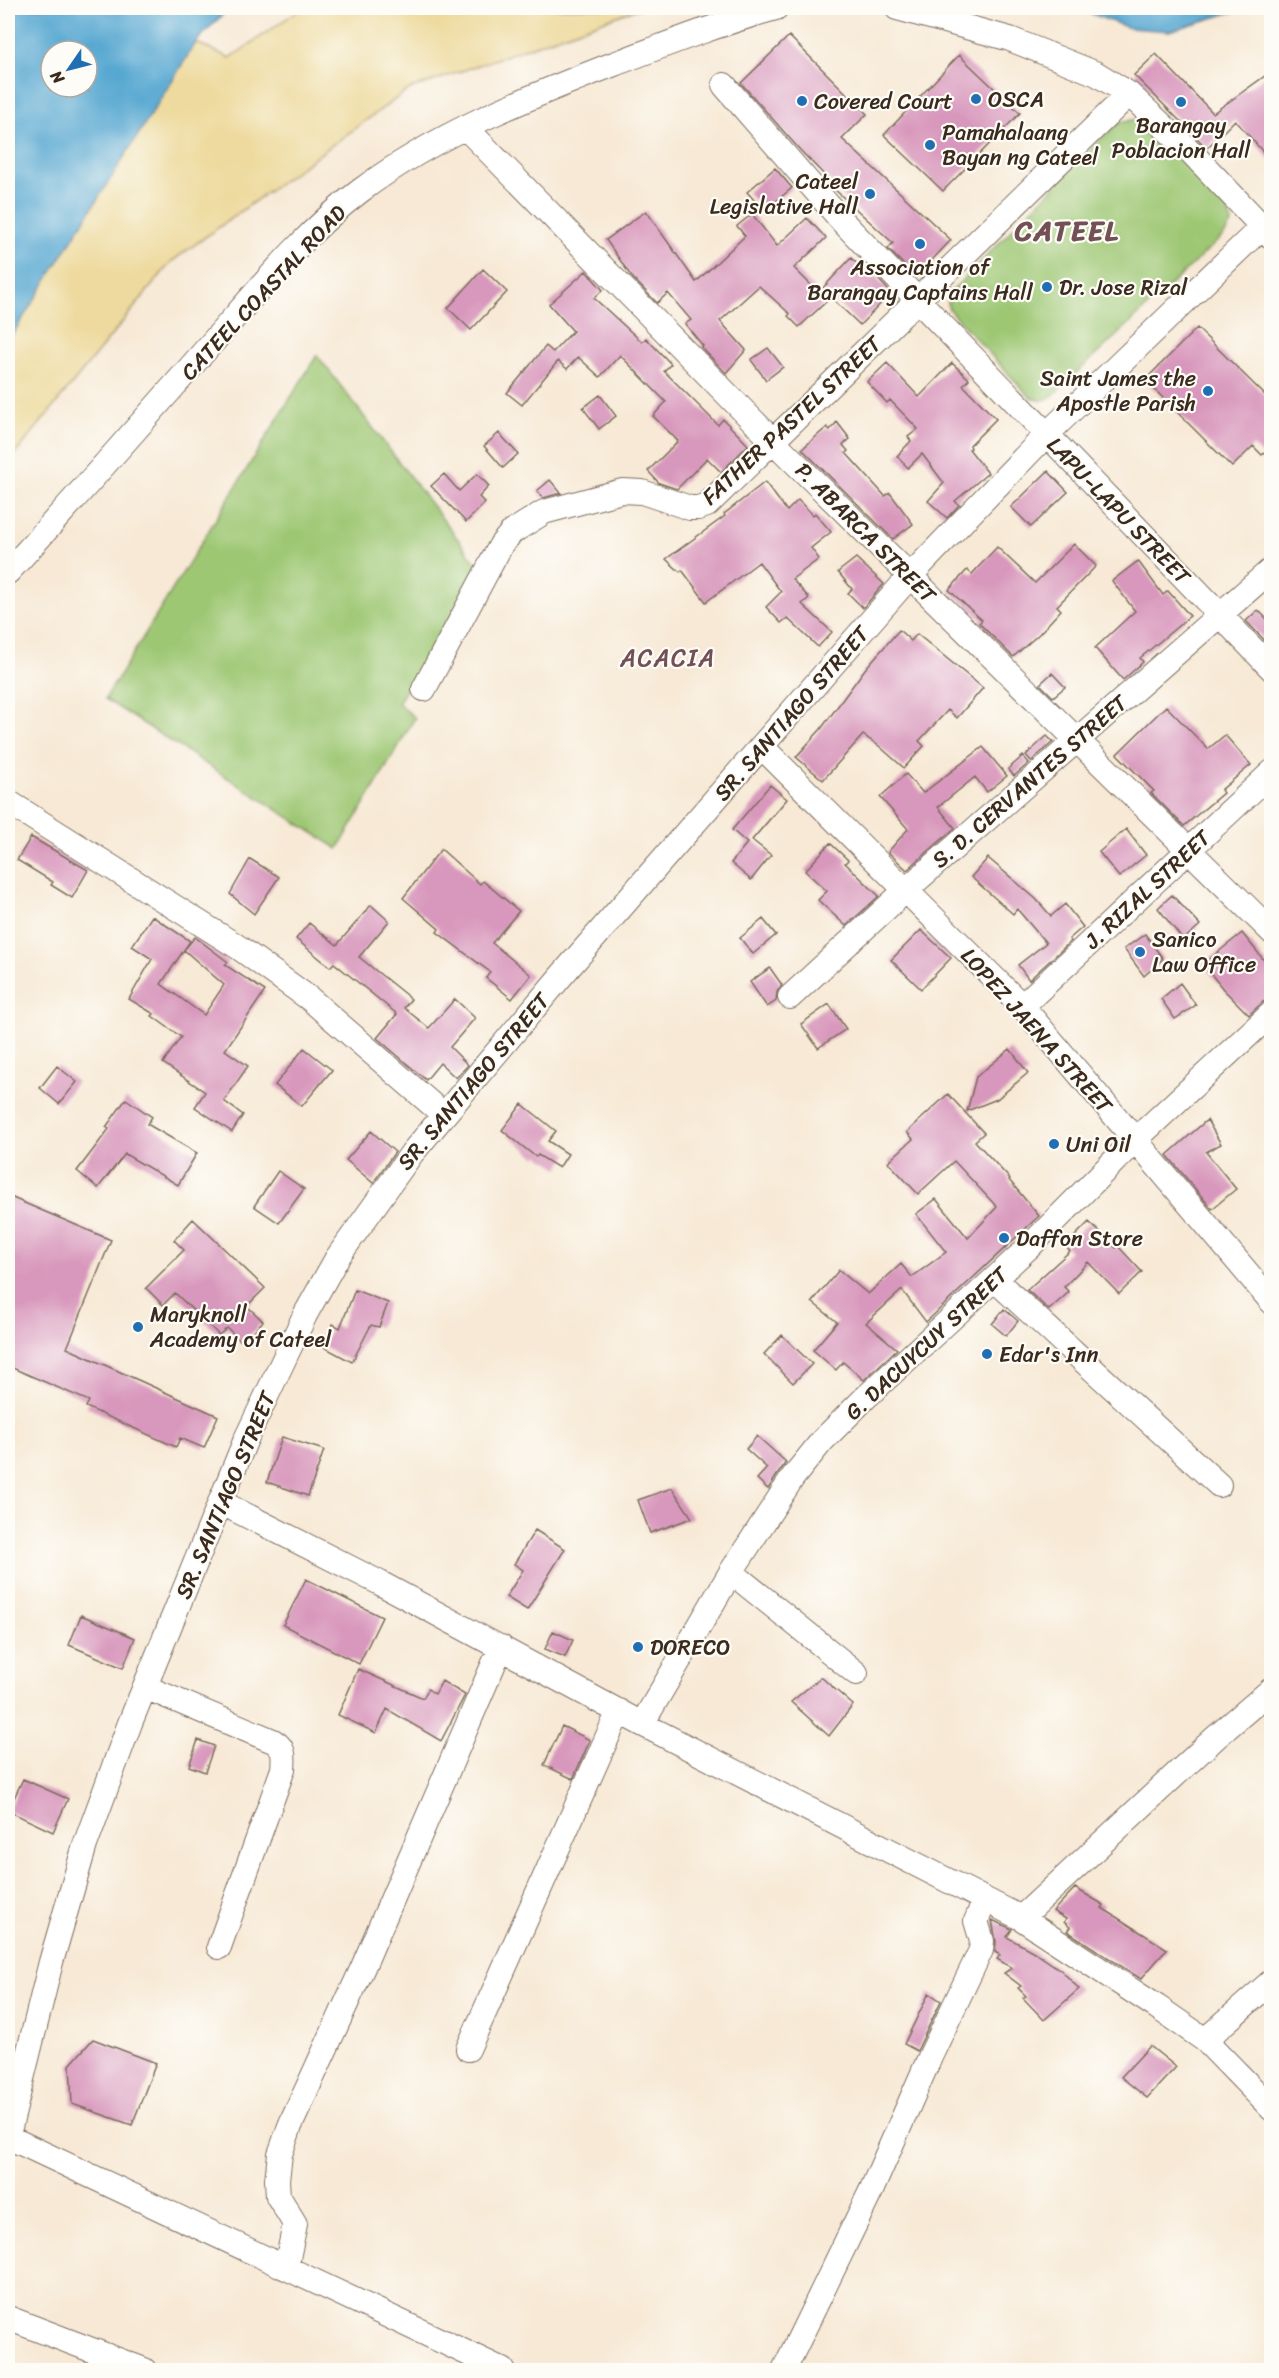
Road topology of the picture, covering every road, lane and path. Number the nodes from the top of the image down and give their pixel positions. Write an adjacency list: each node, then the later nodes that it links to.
1 (776, 8): 5 (street, CATEEL COASTAL ROAD)
2 (897, 8): 4 (street)
3 (724, 85): 7 (street, LAPU-LAPU STREET)
4 (1129, 94): 6 (street); 7 (street, FATHER PASTEL STREET)
5 (465, 127): 9 (street, P. ABARCA STREET); 11 (street, CATEEL COASTAL ROAD)
6 (1267, 232): 8 (street, SR. SANTIAGO STREET)
7 (919, 300): 8 (street, LAPU-LAPU STREET); 9 (street, FATHER PASTEL STREET)
8 (1047, 434): 12 (street, SR. SANTIAGO STREET); 13 (street, LAPU-LAPU STREET)
9 (772, 440): 12 (street, P. ABARCA STREET); 15 (street, FATHER PASTEL STREET)
10 (1272, 568): 13 (street, S. D. CERVANTES STREET)
11 (8, 572)
12 (910, 576): 16 (street, P. ABARCA STREET); 17 (street, SR. SANTIAGO STREET)
13 (1219, 614): 14 (street, LAPU-LAPU STREET); 16 (street, S. D. CERVANTES STREET)
14 (1272, 669)
15 (424, 689)
16 (1077, 740): 20 (street, P. ABARCA STREET); 21 (street, S. D. CERVANTES STREET)
17 (762, 747): 21 (street, LOPEZ JAENA STREET); 26 (street, SR. SANTIAGO STREET)
18 (1272, 772): 20 (street, J. RIZAL STREET)
19 (8, 802): 26 (street)
20 (1189, 850): 22 (street, P. ABARCA STREET); 24 (street, J. RIZAL STREET)
21 (907, 889): 23 (street, S. D. CERVANTES STREET); 24 (street, LOPEZ JAENA STREET)
22 (1272, 932)
23 (789, 997)
24 (1022, 1006): 27 (street, LOPEZ JAENA STREET)
25 (1272, 1013): 27 (street, G. DACUYCUY STREET)
26 (444, 1115): 31 (street, SR. SANTIAGO STREET)
27 (1134, 1141): 28 (street, G. DACUYCUY STREET); 29 (street, LOPEZ JAENA STREET)
28 (994, 1279): 30 (street); 32 (street, G. DACUYCUY STREET)
29 (1272, 1302)
30 (1219, 1485)
31 (219, 1502): 33 (street); 35 (street, SR. SANTIAGO STREET)
32 (731, 1572): 34 (street); 38 (street, G. DACUYCUY STREET)
33 (501, 1647): 37 (street); 48 (street)
34 (856, 1672)
35 (145, 1687): 41 (street); 45 (street, SR. SANTIAGO STREET)
36 (1272, 1689): 40 (street)
37 (619, 1711): 38 (street); 44 (street)
38 (642, 1724): 39 (street)
39 (985, 1900): 40 (street); 52 (street)
40 (1020, 1918): 43 (street)
41 (219, 1947)
42 (1272, 1981): 43 (street)
43 (1205, 2040): 46 (street)
44 (468, 2049)
45 (14, 2088): 47 (street, SR. SANTIAGO STREET)
46 (1272, 2109)
47 (8, 2136): 48 (street)
48 (285, 2268): 51 (street)
49 (8, 2318): 50 (street)
50 (144, 2370)
51 (503, 2370)
52 (784, 2370)

